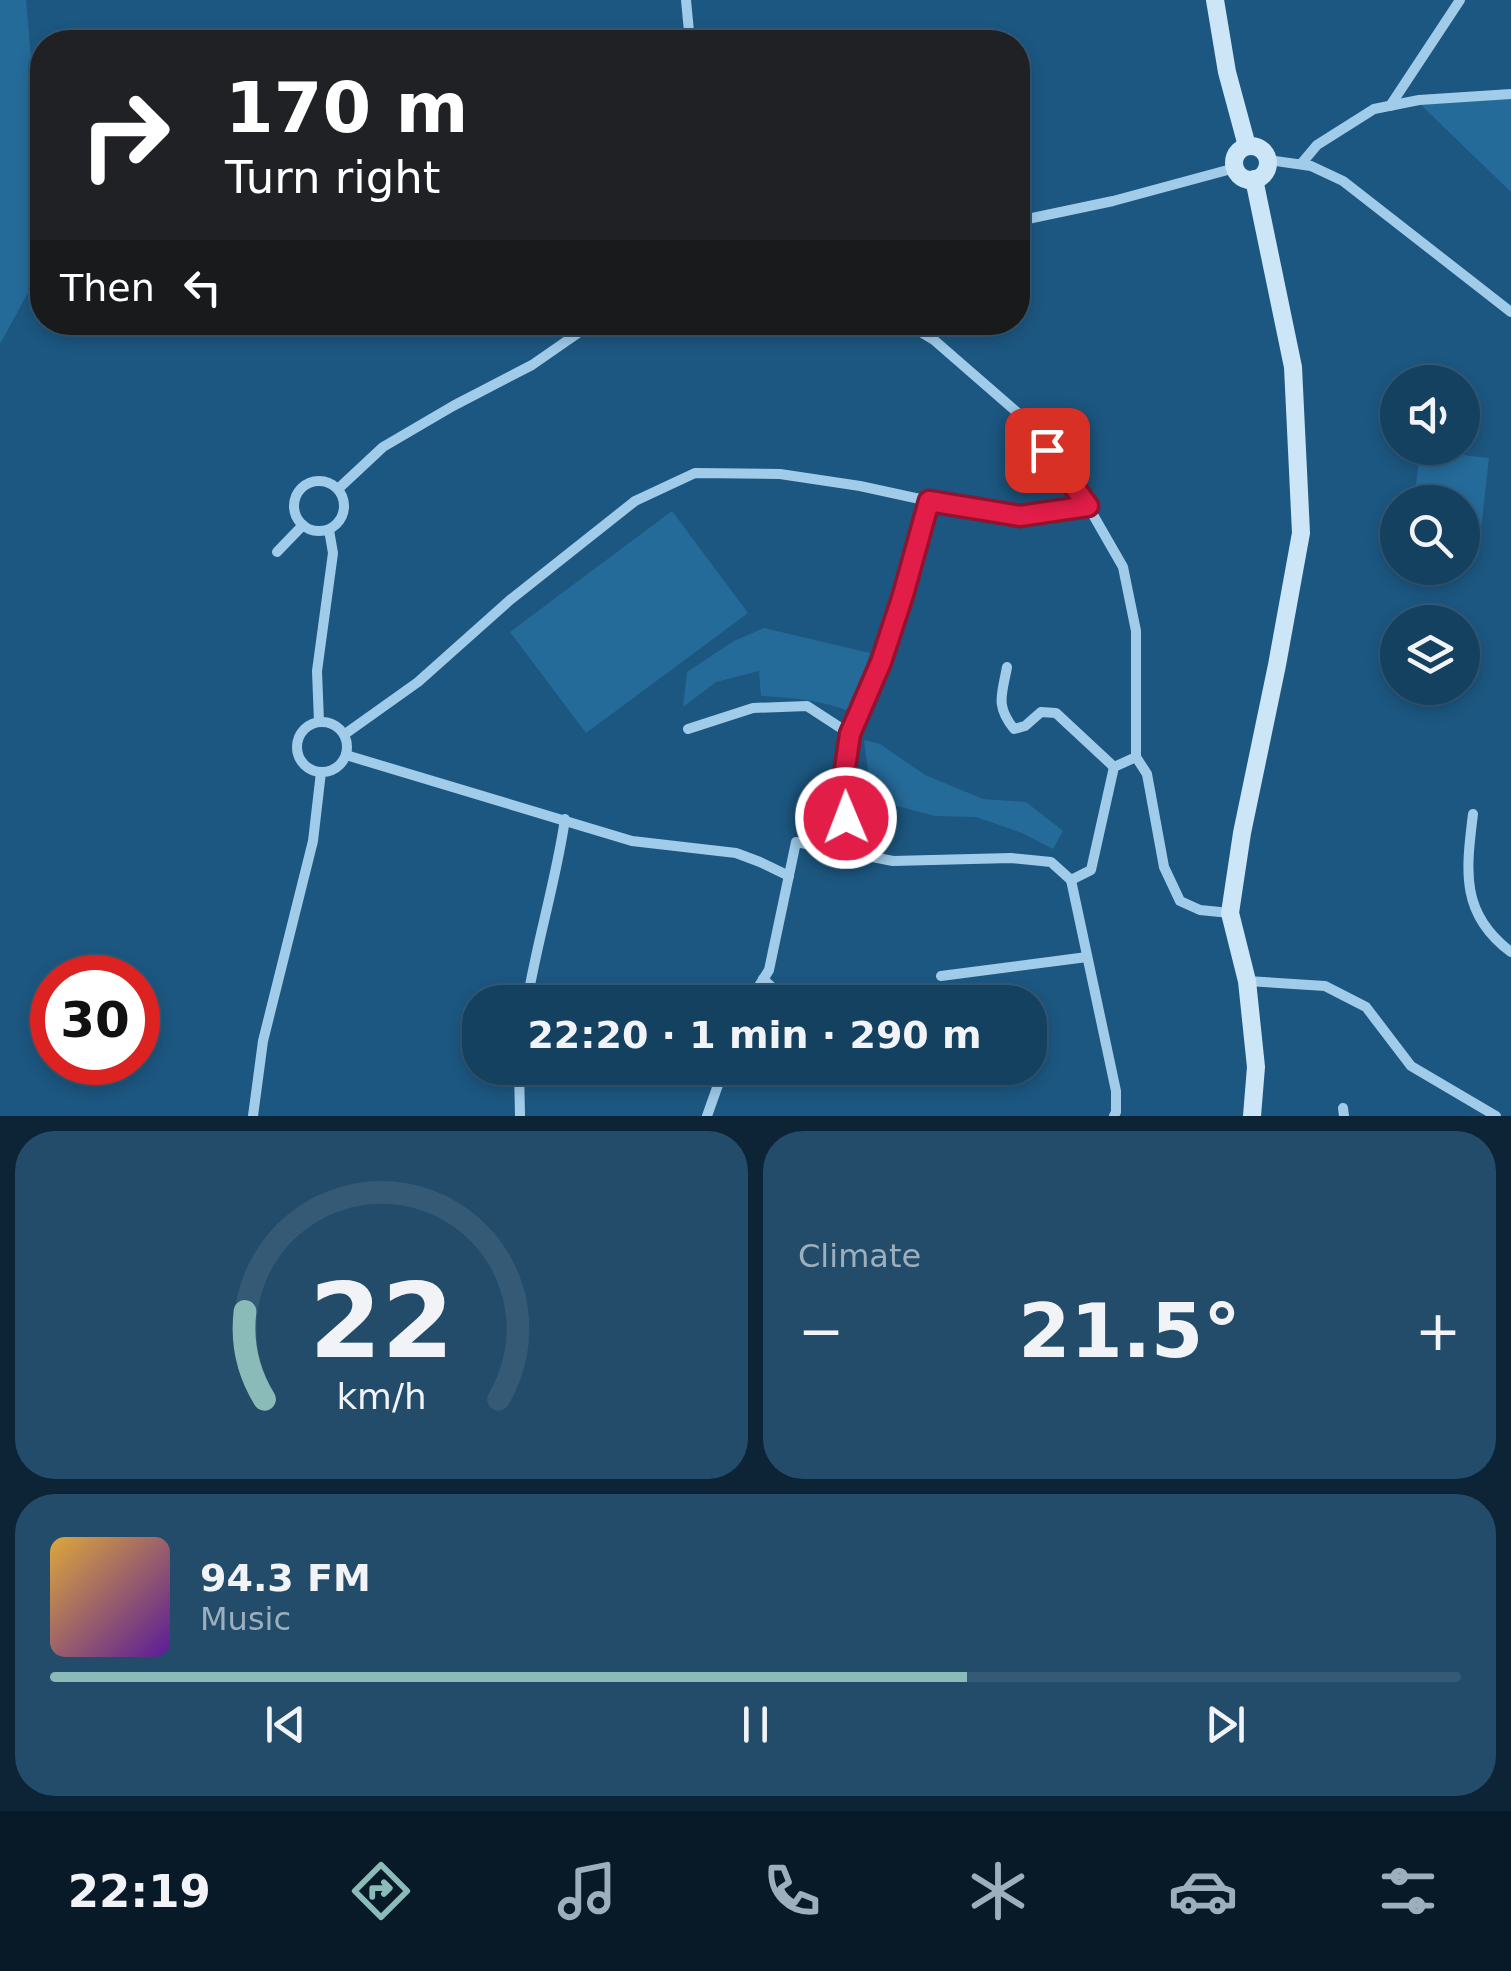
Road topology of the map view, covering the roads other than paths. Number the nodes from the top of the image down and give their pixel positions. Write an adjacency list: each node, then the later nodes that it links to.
1 (686, 0): 4 (street)
2 (1215, 0): 7 (main road)
3 (1460, 0): 6 (street)
4 (689, 30)
5 (1511, 94): 6 (street)
6 (1390, 106): 9 (street)
7 (1247, 146): 8 (main road); 10 (main road)
8 (1268, 160): 9 (street); 11 (main road)
9 (1301, 164): 13 (street)
10 (1234, 168): 11 (main road); 12 (street)
11 (1254, 179): 36 (main road)
12 (1030, 219)
13 (1511, 312)
14 (575, 335): 16 (street)
15 (926, 335): 18 (street)
16 (338, 489): 19 (street); 20 (street)
17 (929, 501): 18 (street); 25 (street); 26 (street)
18 (1088, 506): 28 (street)
19 (303, 525): 20 (street); 21 (street)
20 (329, 530): 23 (street)
21 (277, 552)
22 (1007, 667): 29 (street)
23 (319, 722): 25 (street); 30 (street)
24 (688, 729): 26 (street)
25 (345, 734): 27 (street)
26 (850, 734): 33 (street)
27 (346, 755): 30 (street); 32 (street)
28 (1136, 757): 29 (street); 36 (street)
29 (1114, 766): 35 (street)
30 (320, 772): 47 (street)
31 (1473, 814): 37 (street)
32 (565, 819): 34 (street); 42 (street)
33 (850, 853): 34 (street); 35 (street)
34 (788, 876): 40 (street)
35 (1071, 880): 38 (street)
36 (1230, 913): 41 (main road)
37 (1511, 952)
38 (1087, 957): 39 (street); 50 (street)
39 (941, 976)
40 (763, 979): 43 (street); 44 (street)
41 (1247, 982): 51 (main road); 52 (street)
42 (530, 985)
43 (759, 985)
44 (770, 985)
45 (519, 1085): 48 (street)
46 (718, 1085): 49 (street)
47 (254, 1116)
48 (520, 1116)
49 (707, 1116)
50 (1114, 1116)
51 (1252, 1116)
52 (1496, 1116)

